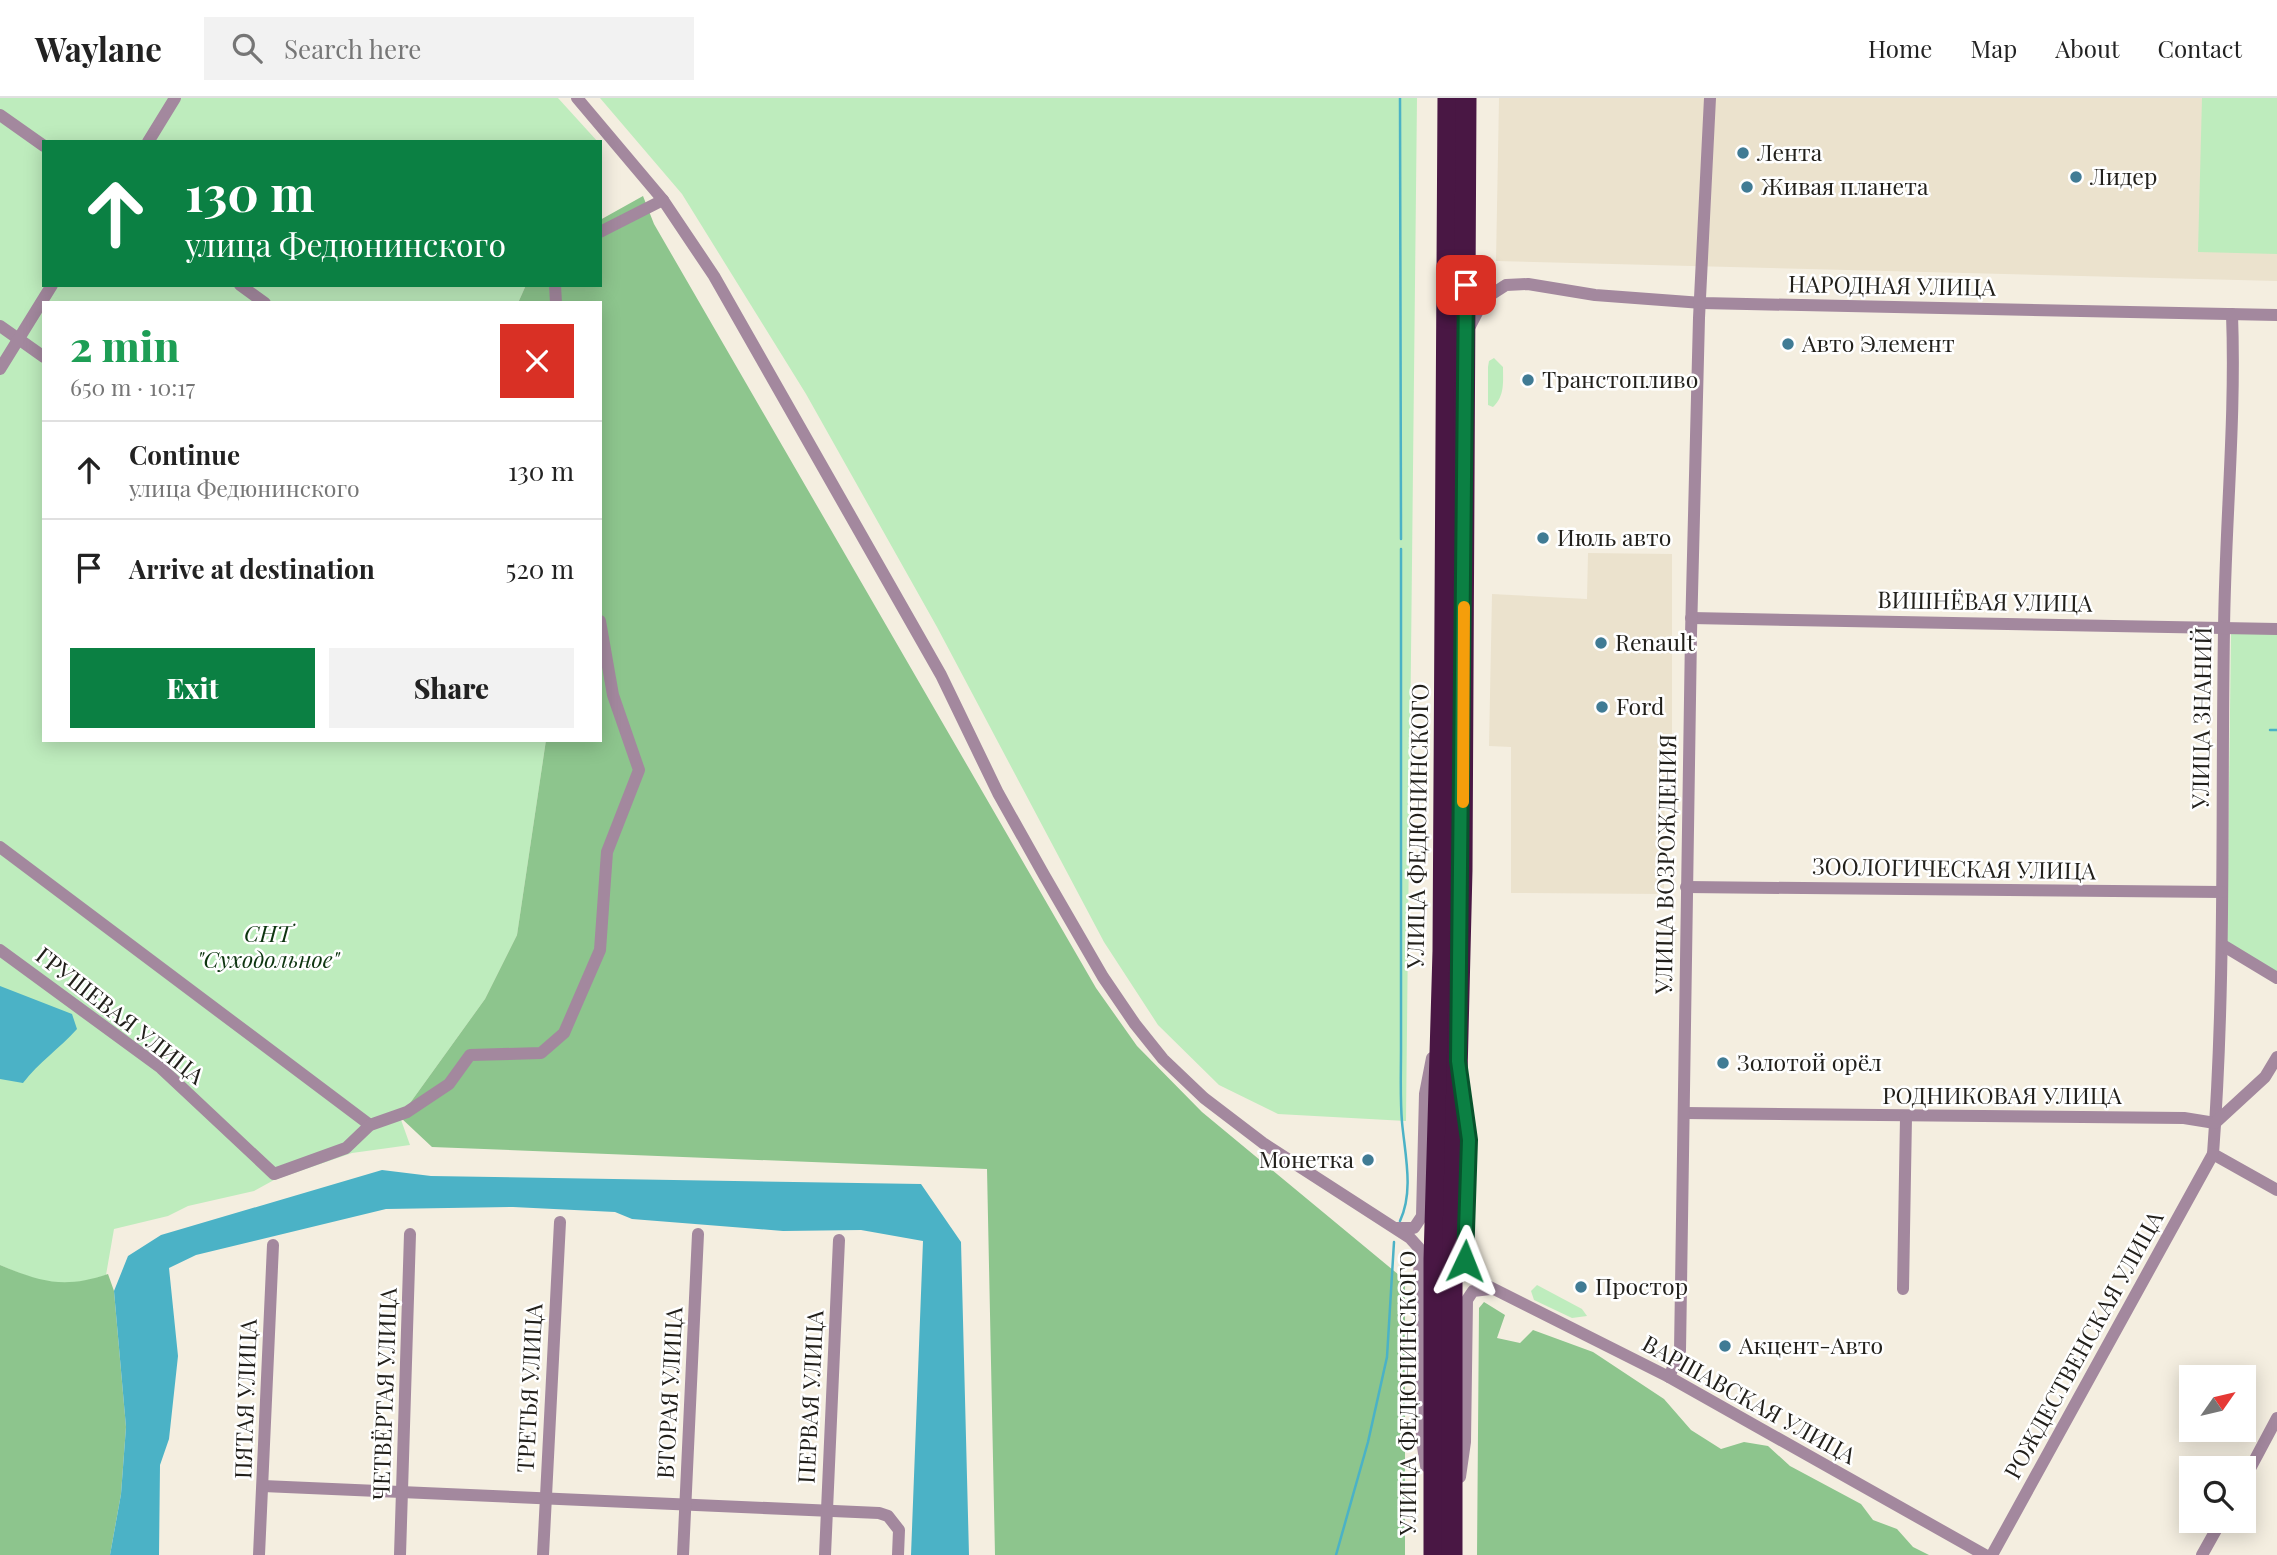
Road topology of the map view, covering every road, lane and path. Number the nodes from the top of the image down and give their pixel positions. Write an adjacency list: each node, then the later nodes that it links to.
1 (176, 98): 7 (street)
2 (578, 98): 9 (street)
3 (1448, 98): 32 (highway, УЛИЦА ФЕДЮНИНСКОГО)
4 (1466, 98): 18 (highway, УЛИЦА ФЕДЮНИНСКОГО)
5 (1710, 98): 14 (street, УЛИЦА ВОЗРОЖДЕНИЯ)
6 (0, 115): 8 (street)
7 (149, 140)
8 (42, 145)
9 (663, 200): 10 (street); 42 (street)
10 (602, 231)
11 (51, 287): 19 (street)
12 (243, 287): 13 (street)
13 (262, 301)
14 (1702, 303): 15 (street, НАРОДНАЯ УЛИЦА); 18 (street, НАРОДНАЯ УЛИЦА); 22 (street, УЛИЦА ВОЗРОЖДЕНИЯ)
15 (2232, 314): 16 (street, НАРОДНАЯ УЛИЦА); 23 (street, УЛИЦА ЗНАНИЙ)
16 (2277, 315)
17 (0, 326): 19 (street)
18 (1466, 336): 34 (highway, УЛИЦА ФЕДЮНИНСКОГО)
19 (18, 339): 20 (street); 21 (street)
20 (42, 356)
21 (0, 369)
22 (1691, 618): 23 (street, ВИШНЁВАЯ УЛИЦА); 27 (street, УЛИЦА ВОЗРОЖДЕНИЯ)
23 (2224, 628): 24 (street, ВИШНЁВАЯ УЛИЦА); 28 (street, УЛИЦА ЗНАНИЙ)
24 (2277, 629)
25 (602, 632): 38 (street)
26 (0, 847): 38 (street)
27 (1686, 887): 28 (street, ЗООЛОГИЧЕСКАЯ УЛИЦА); 35 (street, УЛИЦА ВОЗРОЖДЕНИЯ)
28 (2222, 892): 29 (street, УЛИЦА ЗНАНИЙ)
29 (2224, 946): 31 (street); 37 (street, УЛИЦА ЗНАНИЙ)
30 (0, 950): 38 (street, ГРУШЕВАЯ УЛИЦА)
31 (2277, 978)
32 (1442, 1002): 42 (street); 58 (highway, УЛИЦА ФЕДЮНИНСКОГО)
33 (2277, 1057): 37 (street)
34 (1458, 1061): 47 (street, ВАРШАВСКАЯ УЛИЦА); 58 (highway, УЛИЦА ФЕДЮНИНСКОГО)
35 (1684, 1113): 36 (street, РОДНИКОВАЯ УЛИЦА); 49 (street, УЛИЦА ВОЗРОЖДЕНИЯ)
36 (1906, 1116): 37 (street, РОДНИКОВАЯ УЛИЦА); 48 (street)
37 (2215, 1123): 39 (street)
38 (370, 1125)
39 (2213, 1154): 40 (street); 67 (street, РОЖДЕСТВЕНСКАЯ УЛИЦА)
40 (2277, 1190)
41 (560, 1223): 54 (street, ТРЕТЬЯ УЛИЦА)
42 (1392, 1227): 58 (street)
43 (410, 1234): 53 (street, ЧЕТВЁРТАЯ УЛИЦА)
44 (698, 1234): 55 (street, ВТОРАЯ УЛИЦА)
45 (839, 1240): 56 (street, ПЕРВАЯ УЛИЦА)
46 (273, 1245): 52 (street, ПЯТАЯ УЛИЦА)
47 (1490, 1289): 49 (street, ВАРШАВСКАЯ УЛИЦА); 58 (street)
48 (1903, 1289)
49 (1669, 1377): 66 (street, ВАРШАВСКАЯ УЛИЦА)
50 (2277, 1419): 51 (street)
51 (2256, 1458)
52 (263, 1486): 53 (street); 59 (street, ПЯТАЯ УЛИЦА)
53 (404, 1493): 54 (street); 60 (street, ЧЕТВЁРТАЯ УЛИЦА)
54 (545, 1499): 55 (street); 61 (street, ТРЕТЬЯ УЛИЦА)
55 (685, 1505): 56 (street); 62 (street, ВТОРАЯ УЛИЦА)
56 (827, 1512): 63 (street, ПЕРВАЯ УЛИЦА); 64 (street)
57 (2214, 1533): 68 (street)
58 (1443, 1537): 65 (highway, УЛИЦА ФЕДЮНИНСКОГО)
59 (260, 1555)
60 (400, 1555)
61 (542, 1555)
62 (682, 1555)
63 (825, 1555)
64 (898, 1555)
65 (1432, 1555)
66 (1985, 1555)
67 (1992, 1555)
68 (2202, 1555)

